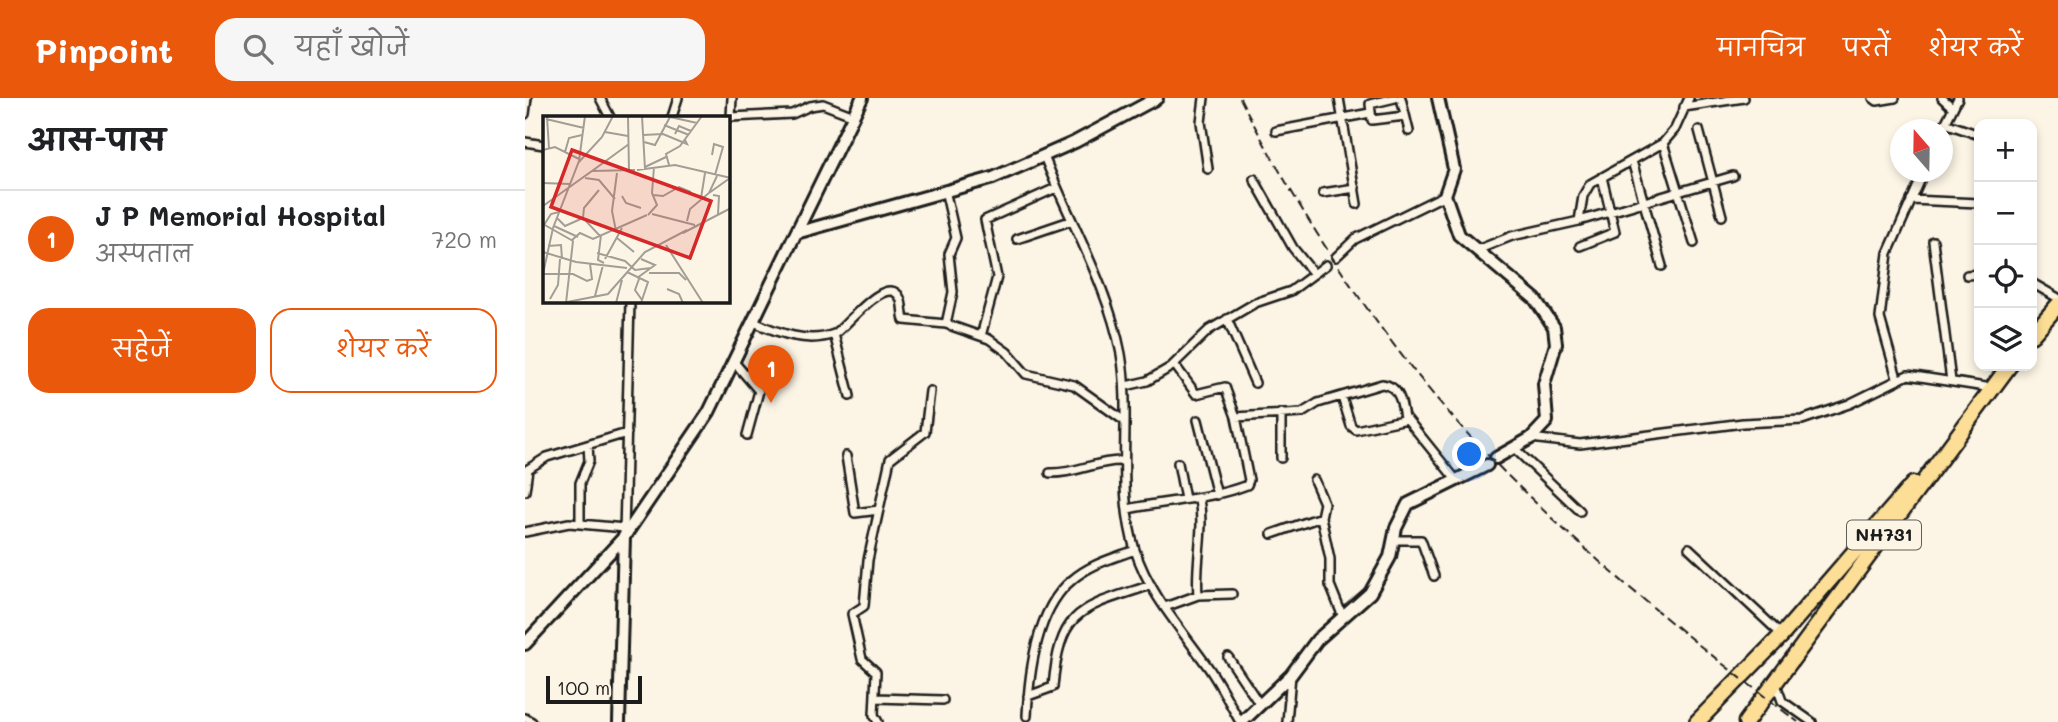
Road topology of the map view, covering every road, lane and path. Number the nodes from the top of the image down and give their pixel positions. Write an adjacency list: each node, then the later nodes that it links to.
1 (527, 98): 21 (street)
2 (600, 98): 22 (street)
3 (678, 98): 23 (street)
4 (731, 98): 24 (street)
5 (862, 98): 24 (street)
6 (1157, 98): 36 (street)
7 (1204, 98): 38 (street)
8 (1339, 98): 26 (street)
9 (1395, 98): 20 (street)
10 (1401, 98): 25 (street)
11 (1439, 98): 49 (street)
12 (1689, 98): 18 (street)
13 (1744, 98): 18 (street)
14 (1873, 98): 15 (street)
15 (1895, 98)
16 (1942, 98): 19 (street)
17 (1958, 98): 19 (street)
18 (1684, 107): 34 (street)
19 (1952, 107): 27 (street)
20 (1370, 113): 25 (street); 26 (street)
21 (525, 114)
22 (609, 116)
23 (672, 116)
24 (854, 116): 58 (street)
25 (1405, 116): 31 (street)
26 (1342, 118): 30 (street); 45 (street)
27 (1947, 119)
28 (1953, 128): 32 (street)
29 (1699, 130): 42 (street)
30 (1276, 131)
31 (1409, 131)
32 (1974, 134)
33 (525, 142): 35 (street)
34 (1663, 143): 37 (street); 47 (street)
35 (543, 145)
36 (1044, 156): 44 (street); 46 (street)
37 (1632, 162): 40 (street); 51 (street)
38 (1208, 169)
39 (1733, 176): 42 (street)
40 (1602, 177): 54 (street); 57 (street)
41 (1254, 179): 67 (street)
42 (1713, 182): 47 (street); 55 (street)
43 (1919, 182): 50 (street)
44 (1056, 188): 56 (street); 79 (street)
45 (1355, 188): 48 (street); 53 (street)
46 (945, 190): 58 (street); 76 (street)
47 (1679, 192): 51 (street); 61 (street)
48 (1324, 193)
49 (1445, 195): 63 (street); 64 (street)
50 (1911, 200): 52 (street); 83 (street)
51 (1646, 202): 54 (street); 66 (street)
52 (1974, 203)
53 (1357, 204)
54 (1611, 212): 57 (street); 62 (street)
55 (1722, 216)
56 (1070, 221): 59 (street); 86 (street)
57 (1579, 221): 63 (street)
58 (796, 233): 75 (street)
59 (1017, 239)
60 (1933, 241): 84 (street)
61 (1694, 243)
62 (1580, 246)
63 (1477, 250): 98 (street)
64 (1336, 257)
65 (1326, 265): 67 (street)
66 (1662, 265)
67 (1314, 274): 74 (street)
68 (1974, 274): 69 (street)
69 (1967, 275)
70 (2037, 286): 71 (street)
71 (2058, 298)
72 (630, 303): 96 (street)
73 (2058, 304): 77 (highway)
74 (1227, 319): 81 (street); 85 (street)
75 (754, 322): 78 (street); 80 (street)
76 (946, 324): 78 (street); 79 (street)
77 (2037, 329)
78 (835, 334): 89 (street)
79 (981, 336): 94 (street)
80 (735, 363): 97 (street); 120 (street)
81 (1174, 364): 86 (street); 92 (street)
82 (2005, 371): 87 (highway, NH731)
83 (1897, 378): 84 (street); 98 (street)
84 (1951, 381): 87 (street)
85 (1255, 383)
86 (1126, 386): 94 (street)
87 (1992, 388): 105 (highway, NH731)
88 (930, 391): 115 (street)
89 (850, 396)
90 (1342, 397): 91 (street); 93 (street); 93 (street)
91 (1282, 414): 92 (street); 102 (street)
92 (1236, 417): 111 (street)
93 (1404, 418): 109 (street)
94 (1122, 420): 103 (street)
95 (1198, 420): 111 (street)
96 (627, 433): 99 (street); 120 (street)
97 (747, 435)
98 (1531, 438): 100 (street)
99 (588, 445): 106 (street); 118 (street)
100 (1514, 448): 109 (street); 116 (street)
101 (846, 456): 115 (street)
102 (1281, 458)
103 (1122, 461): 107 (street); 114 (street)
104 (1178, 463): 112 (street)
105 (1933, 466): 131 (highway, NH731); 135 (highway, NH731)
106 (526, 470): 110 (street)
107 (1050, 473)
108 (1314, 480): 117 (street)
109 (1457, 481): 122 (street)
110 (525, 491)
111 (1217, 495): 113 (street)
112 (1185, 499): 113 (street); 114 (street)
113 (1199, 499): 128 (street)
114 (1128, 509): 124 (street)
115 (879, 510): 137 (street)
116 (1580, 511)
117 (1321, 517): 121 (street); 130 (street)
118 (580, 523): 119 (street); 120 (street)
119 (525, 532)
120 (624, 533): 132 (street); 144 (street)
121 (1272, 534)
122 (1394, 540): 125 (street); 130 (street)
123 (1689, 548): 131 (street)
124 (1135, 550): 126 (street); 136 (street)
125 (1434, 576)
126 (1151, 586): 129 (street); 136 (street)
127 (1232, 594): 128 (street)
128 (1198, 595): 129 (street)
129 (1165, 607): 147 (street)
130 (1343, 617): 134 (street)
131 (1783, 635): 149 (highway, NH731)
132 (525, 644)
133 (1228, 657): 139 (street)
134 (1291, 675): 139 (street); 148 (street)
135 (1776, 683): 150 (highway, NH731); 151 (street)
136 (1028, 696): 141 (street)
137 (876, 698): 138 (street); 140 (street)
138 (943, 700)
139 (1260, 705): 147 (street)
140 (874, 715): 145 (street); 146 (street)
141 (1027, 716)
142 (525, 718): 143 (street)
143 (532, 722)
144 (619, 722)
145 (866, 722)
146 (879, 722)
147 (1241, 722)
148 (1287, 722)
149 (1697, 722)
150 (1747, 722)
151 (1812, 722)

